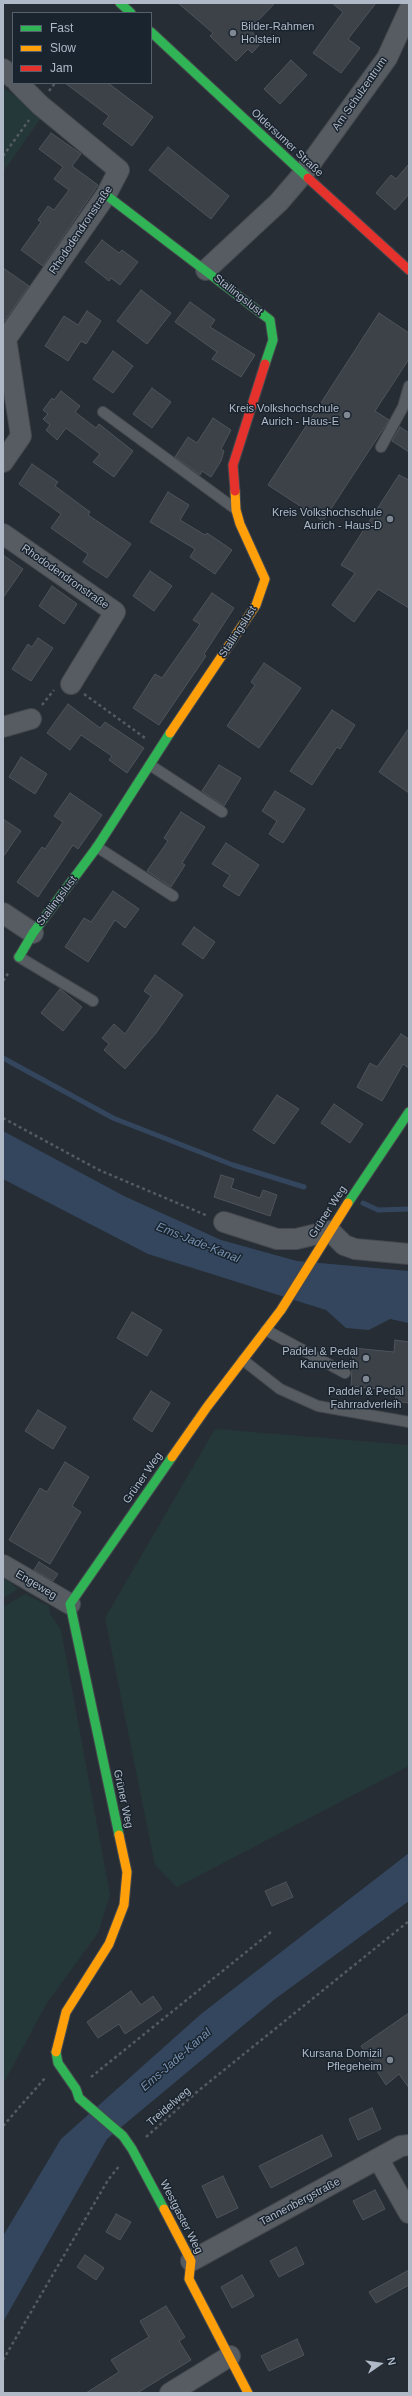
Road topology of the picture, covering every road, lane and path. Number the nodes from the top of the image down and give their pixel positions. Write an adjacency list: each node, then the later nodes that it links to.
1 (120, 3): 3 (street)
2 (409, 10): 8 (street, Am Schulzentrum)
3 (130, 12)
4 (152, 33): 8 (street, Oldersumer Straße)
5 (3, 69): 6 (street)
6 (12, 77)
7 (19, 84): 9 (street, Rhododendronstraße)
8 (303, 174): 10 (street, Stallingslust); 11 (street, Oldersumer Straße)
9 (106, 195): 10 (street, Stallingslust); 12 (street, Rhododendronstraße)
10 (206, 270): 17 (street, Stallingslust)
11 (409, 270)
12 (4, 338): 16 (street, Rhododendronstraße)
13 (409, 386): 15 (lane)
14 (103, 412): 17 (lane)
15 (381, 447)
16 (3, 462)
17 (236, 510): 22 (street, Stallingslust)
18 (3, 534): 19 (street, Rhododendronstraße)
19 (72, 682): 20 (path); 22 (path)
20 (32, 719): 21 (street)
21 (3, 727)
22 (159, 749): 23 (street, Stallingslust)
23 (150, 765): 24 (lane); 25 (street, Stallingslust)
24 (222, 812)
25 (97, 847): 26 (lane); 28 (street, Stallingslust)
26 (173, 896)
27 (3, 913): 28 (street, Stallingslust)
28 (33, 933): 29 (street, Stallingslust)
29 (19, 956): 30 (lane)
30 (93, 1001)
31 (409, 1112): 34 (street, Grüner Weg)
32 (3, 1118): 33 (path)
33 (224, 1222): 34 (street)
34 (330, 1231): 35 (street); 36 (street, Grüner Weg)
35 (409, 1254)
36 (266, 1330): 37 (street, Grüner Weg); 38 (lane)
37 (244, 1360): 39 (lane); 41 (street, Grüner Weg)
38 (344, 1373)
39 (409, 1422)
40 (3, 1565): 41 (street, Engeweg)
41 (70, 1604): 44 (street, Grüner Weg)
42 (409, 1921): 48 (path, Treidelweg)
43 (271, 1932): 45 (path)
44 (58, 2063): 45 (street, Westgaster Weg); 46 (path)
45 (76, 2089): 48 (street, Westgaster Weg)
46 (3, 2126)
47 (409, 2145): 49 (street, Tannenbergstraße)
48 (132, 2149): 51 (street, Westgaster Weg); 53 (path, Treidelweg)
49 (378, 2160): 50 (street); 51 (street, Tannenbergstraße)
50 (409, 2213)
51 (190, 2261): 52 (street, Westgaster Weg)
52 (230, 2356): 54 (street); 55 (street, Westgaster Weg)
53 (3, 2360)
54 (170, 2393)
55 (248, 2393)

